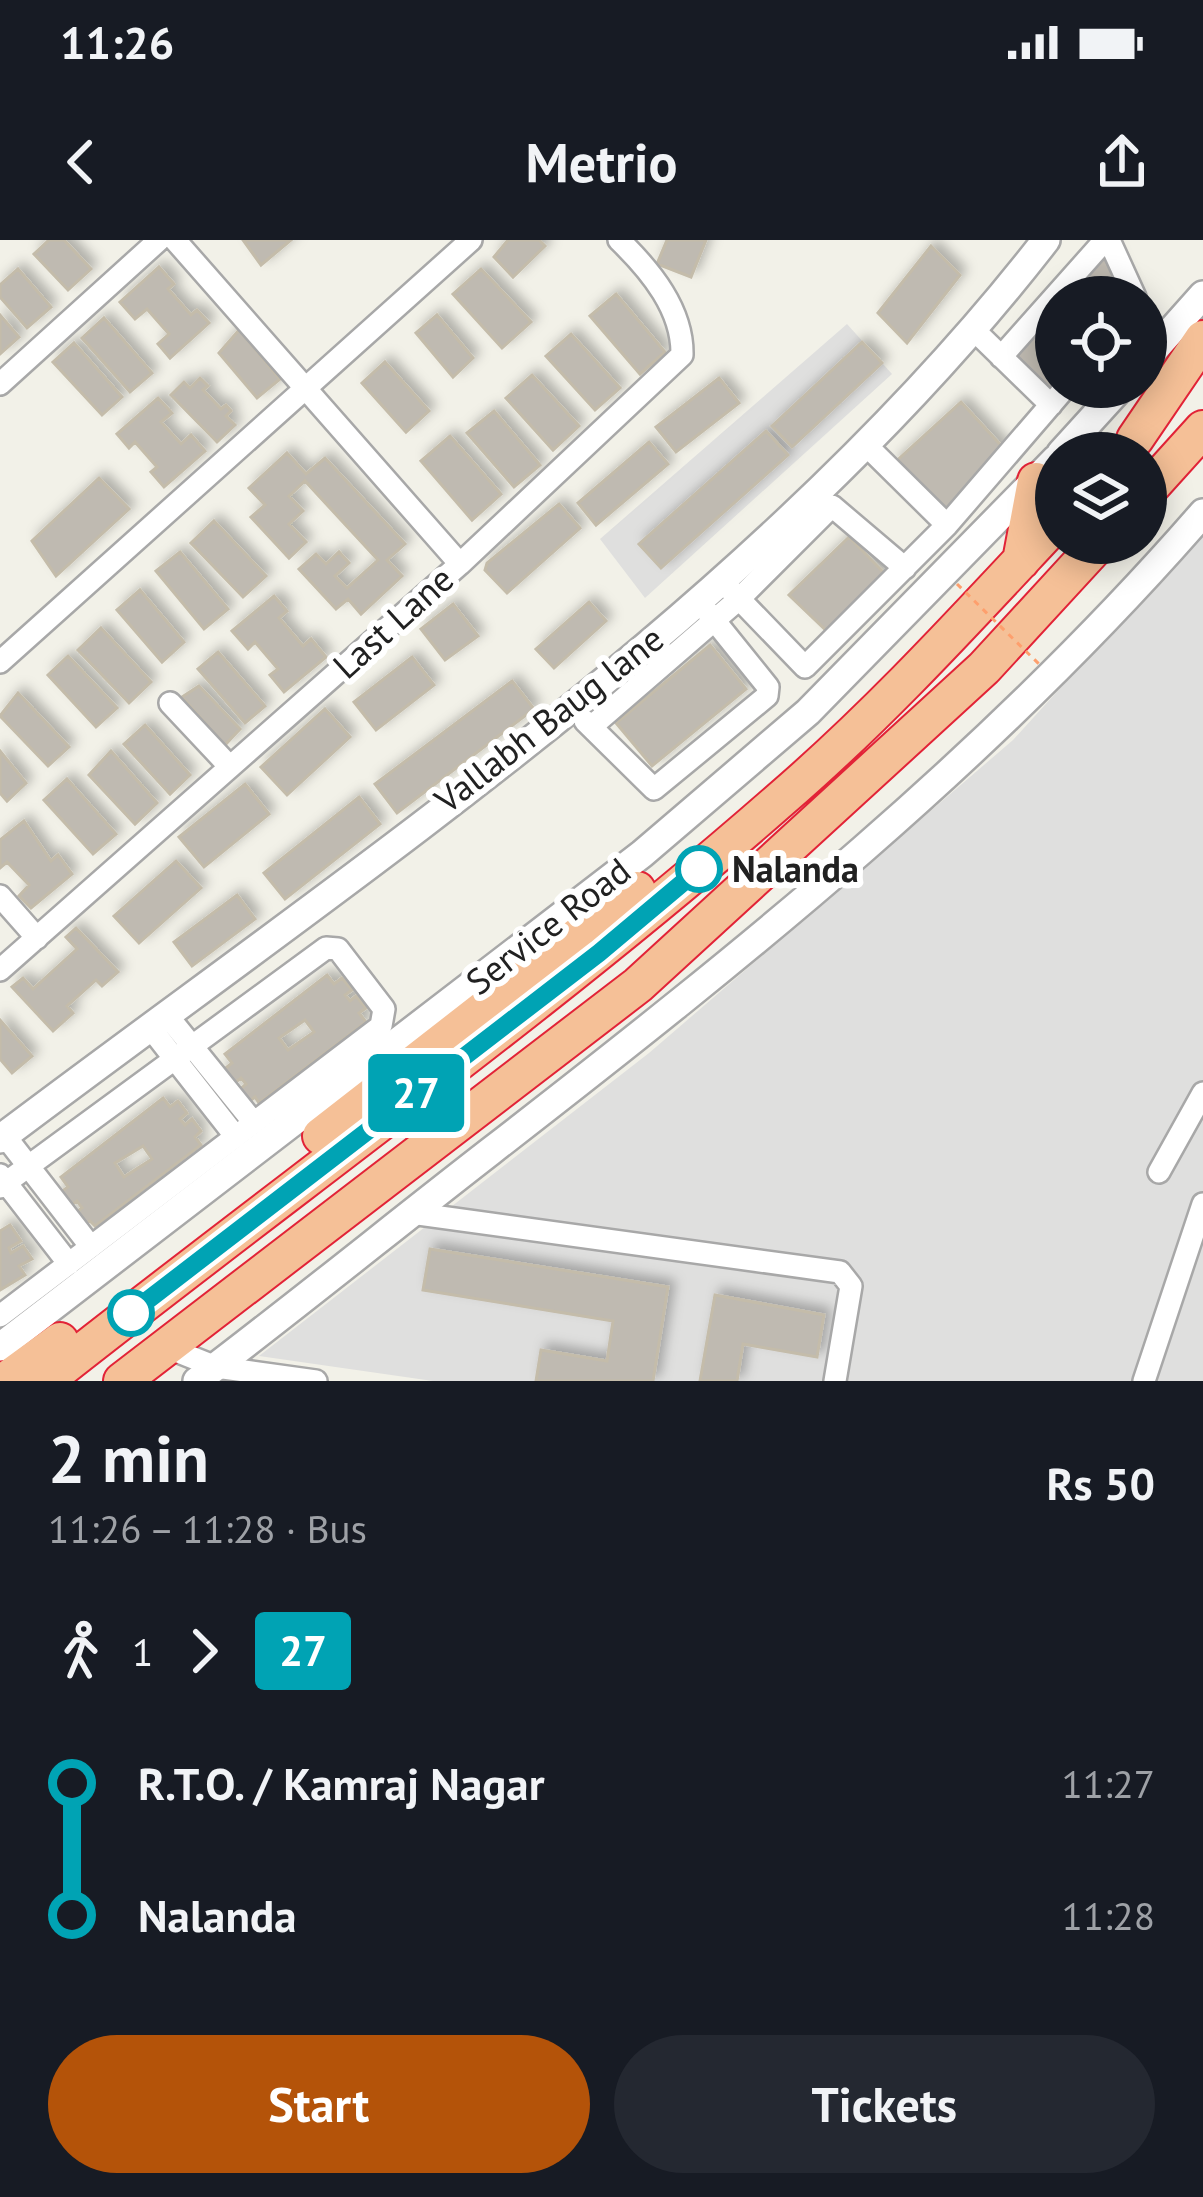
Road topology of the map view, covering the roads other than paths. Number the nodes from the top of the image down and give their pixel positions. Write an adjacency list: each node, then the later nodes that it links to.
1 (159, 240): 14 (street)
2 (175, 240): 15 (street)
3 (471, 240): 15 (street)
4 (1046, 240): 9 (street, Vallabh Baug lane)
5 (1107, 240): 7 (street); 12 (street)
6 (622, 241): 31 (street, Last Lane)
7 (1125, 276)
8 (1203, 296): 10 (street)
9 (972, 328): 12 (street); 23 (street, Vallabh Baug lane)
10 (1167, 336)
11 (1203, 339): 20 (highway)
12 (1001, 357): 16 (street)
13 (1203, 364): 21 (highway)
14 (0, 384)
15 (306, 389): 31 (street); 36 (street)
16 (1035, 390)
17 (1048, 408): 28 (street)
18 (1102, 408): 19 (street, Service Road)
19 (1080, 432)
20 (1138, 432)
21 (1141, 432)
22 (1200, 433): 24 (highway)
23 (866, 444): 28 (street); 34 (street, Vallabh Baug lane)
24 (1167, 469)
25 (1035, 480): 60 (street, Service Road)
26 (1203, 513): 56 (street)
27 (1035, 516): 30 (highway)
28 (947, 525): 33 (street)
29 (1035, 546): 30 (highway)
30 (1021, 561): 41 (highway)
31 (460, 564): 40 (street, Last Lane)
32 (1080, 564): 61 (highway)
33 (905, 568): 34 (street); 34 (street)
34 (730, 589): 35 (street, Vallabh Baug lane)
35 (706, 610): 38 (street, Vallabh Baug lane); 39 (street); 39 (street)
36 (0, 662)
37 (170, 703): 40 (street)
38 (571, 707): 39 (street); 43 (street, Vallabh Baug lane)
39 (592, 728)
40 (230, 767): 44 (street, Last Lane)
41 (784, 798): 63 (highway); 64 (highway)
42 (0, 896): 44 (street)
43 (289, 921): 45 (street); 47 (street, Vallabh Baug lane)
44 (37, 938): 46 (street, Last Lane)
45 (316, 956): 48 (street); 50 (street)
46 (0, 970)
47 (158, 1020): 48 (street); 51 (street, Vallabh Baug lane)
48 (184, 1053): 50 (street); 52 (street)
49 (1203, 1093): 53 (street)
50 (245, 1130): 57 (street)
51 (2, 1137): 52 (street)
52 (28, 1168): 54 (street); 57 (street)
53 (1159, 1172)
54 (2, 1181): 58 (street)
55 (1203, 1204): 68 (street)
56 (411, 1213): 62 (street); 67 (street)
57 (91, 1247): 58 (street)
58 (69, 1264): 59 (street)
59 (0, 1316)
60 (0, 1347)
61 (166, 1347): 62 (street); 65 (highway)
62 (206, 1374): 66 (street)
63 (5, 1381)
64 (45, 1381)
65 (122, 1381)
66 (316, 1381)
67 (835, 1381)
68 (1144, 1381)

